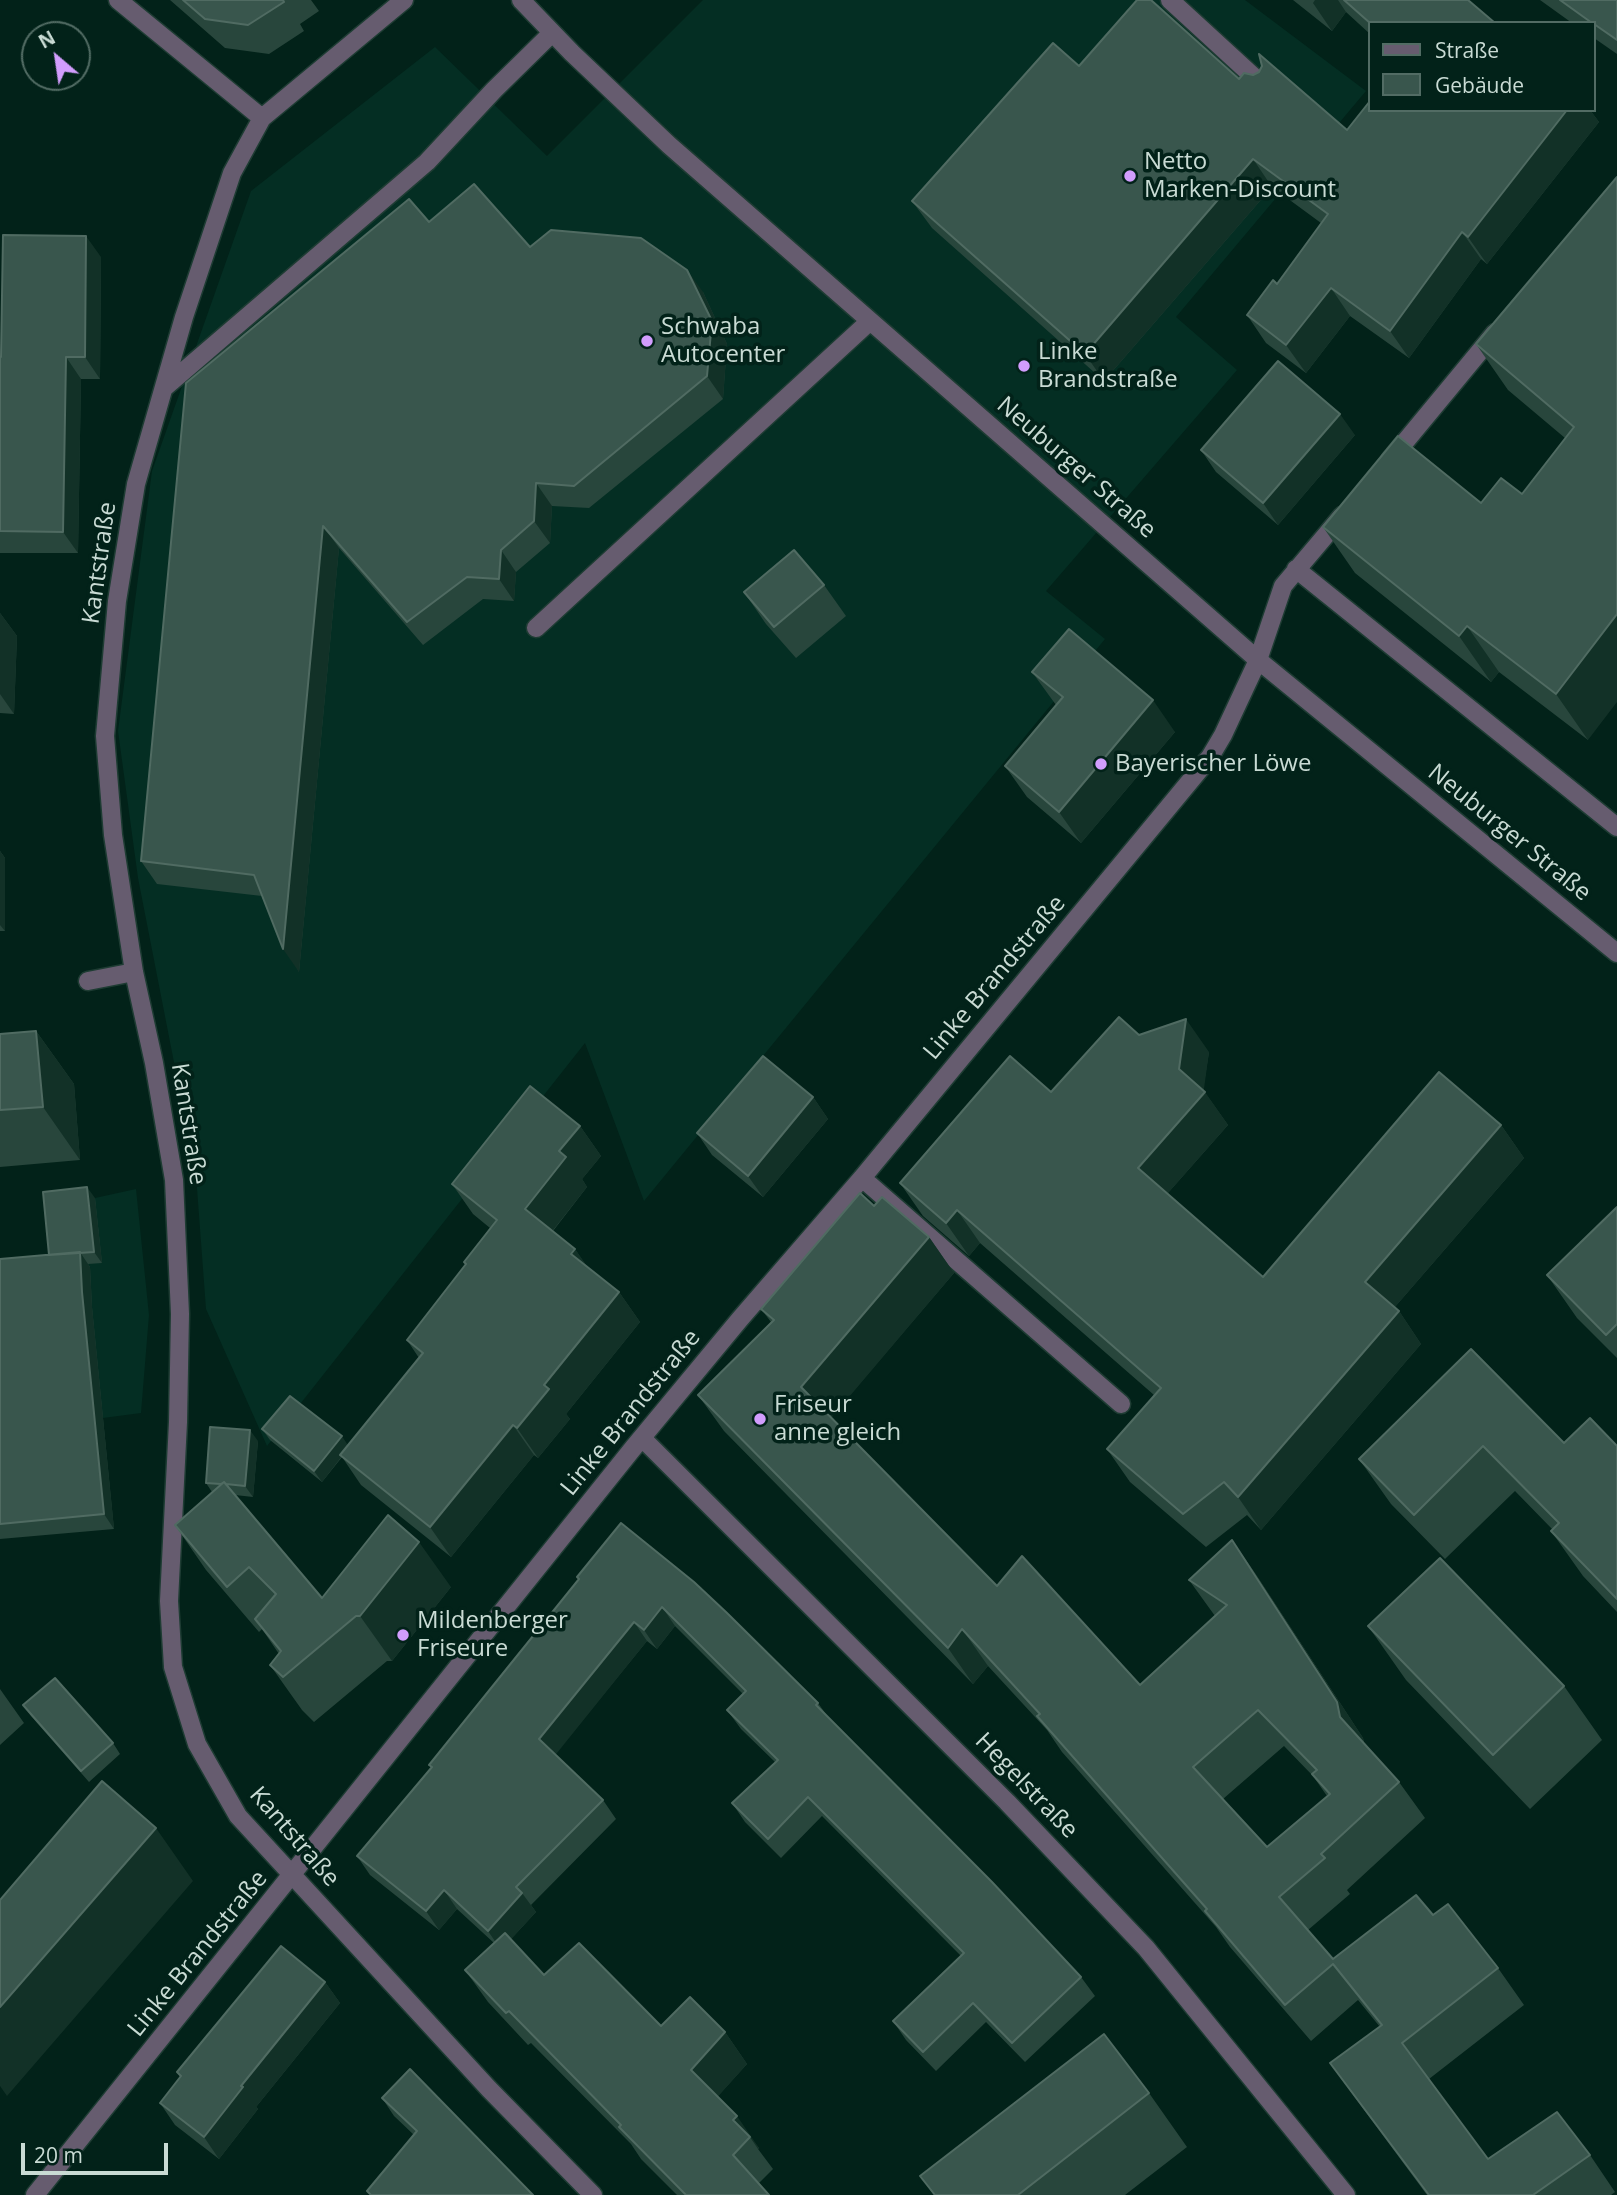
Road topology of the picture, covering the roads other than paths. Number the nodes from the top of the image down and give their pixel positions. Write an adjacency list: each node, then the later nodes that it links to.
1 (118, 0): 7 (street)
2 (404, 0): 7 (street, Kantstraße)
3 (521, 0): 5 (street, Neuburger Straße)
4 (1170, 0): 6 (street)
5 (552, 33): 9 (street, Neuburger Straße); 10 (street)
6 (1270, 92)
7 (262, 118): 10 (street, Kantstraße)
8 (1507, 318): 11 (street)
9 (870, 321): 14 (street); 15 (street, Neuburger Straße)
10 (164, 388): 18 (street, Kantstraße)
11 (1379, 472)
12 (1353, 502): 13 (street, Linke Brandstraße)
13 (1296, 569): 15 (street, Linke Brandstraße); 16 (street)
14 (536, 628)
15 (1258, 660): 17 (street, Neuburger Straße); 20 (street, Linke Brandstraße)
16 (1617, 827)
17 (1617, 953)
18 (134, 972): 19 (street); 23 (street, Kantstraße)
19 (88, 981)
20 (862, 1178): 21 (street); 22 (street, Linke Brandstraße)
21 (1121, 1404)
22 (642, 1438): 23 (street, Linke Brandstraße); 26 (street, Hegelstraße)
23 (292, 1876): 24 (street, Linke Brandstraße); 25 (street, Kantstraße)
24 (35, 2195)
25 (593, 2195)
26 (1346, 2195)

